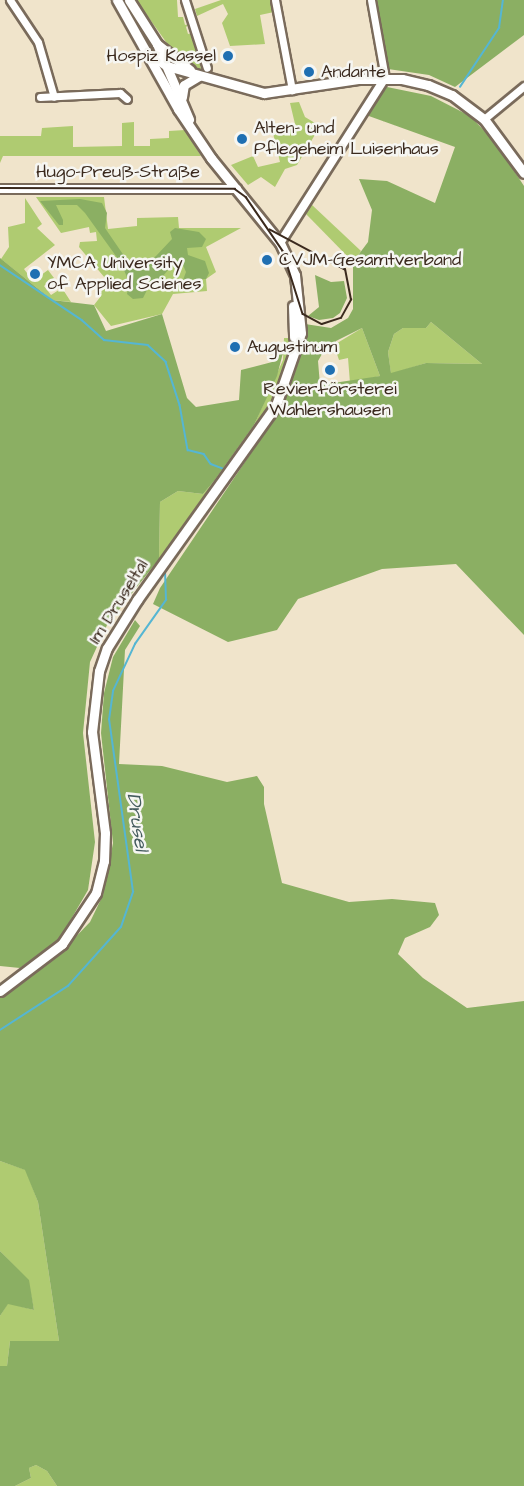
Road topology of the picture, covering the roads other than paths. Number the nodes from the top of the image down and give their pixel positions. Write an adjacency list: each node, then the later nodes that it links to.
1 (10, 0): 16 (street)
2 (117, 0): 8 (main road, Im Druseltal)
3 (129, 0): 7 (main road)
4 (185, 0): 10 (street)
5 (276, 0): 14 (street)
6 (371, 0): 12 (street)
7 (157, 44): 9 (main road, Im Druseltal); 11 (main road)
8 (149, 53): 9 (main road); 20 (main road, Im Druseltal)
9 (167, 66): 11 (main road); 18 (main road, Im Druseltal)
10 (207, 68)
11 (199, 76): 14 (main road); 18 (main road)
12 (386, 78): 14 (main road); 19 (main road); 24 (street)
13 (524, 86): 19 (street)
14 (292, 90)
15 (40, 97): 16 (street)
16 (54, 97): 17 (street)
17 (128, 99)
18 (184, 102): 20 (main road, Im Druseltal)
19 (484, 119): 21 (main road)
20 (192, 127): 23 (main road, Im Druseltal)
21 (524, 173)
22 (0, 189): 23 (street, Hugo-Preuß-Straße)
23 (237, 189): 24 (main road, Im Druseltal)
24 (280, 243): 25 (main road, Im Druseltal)
25 (0, 991)

